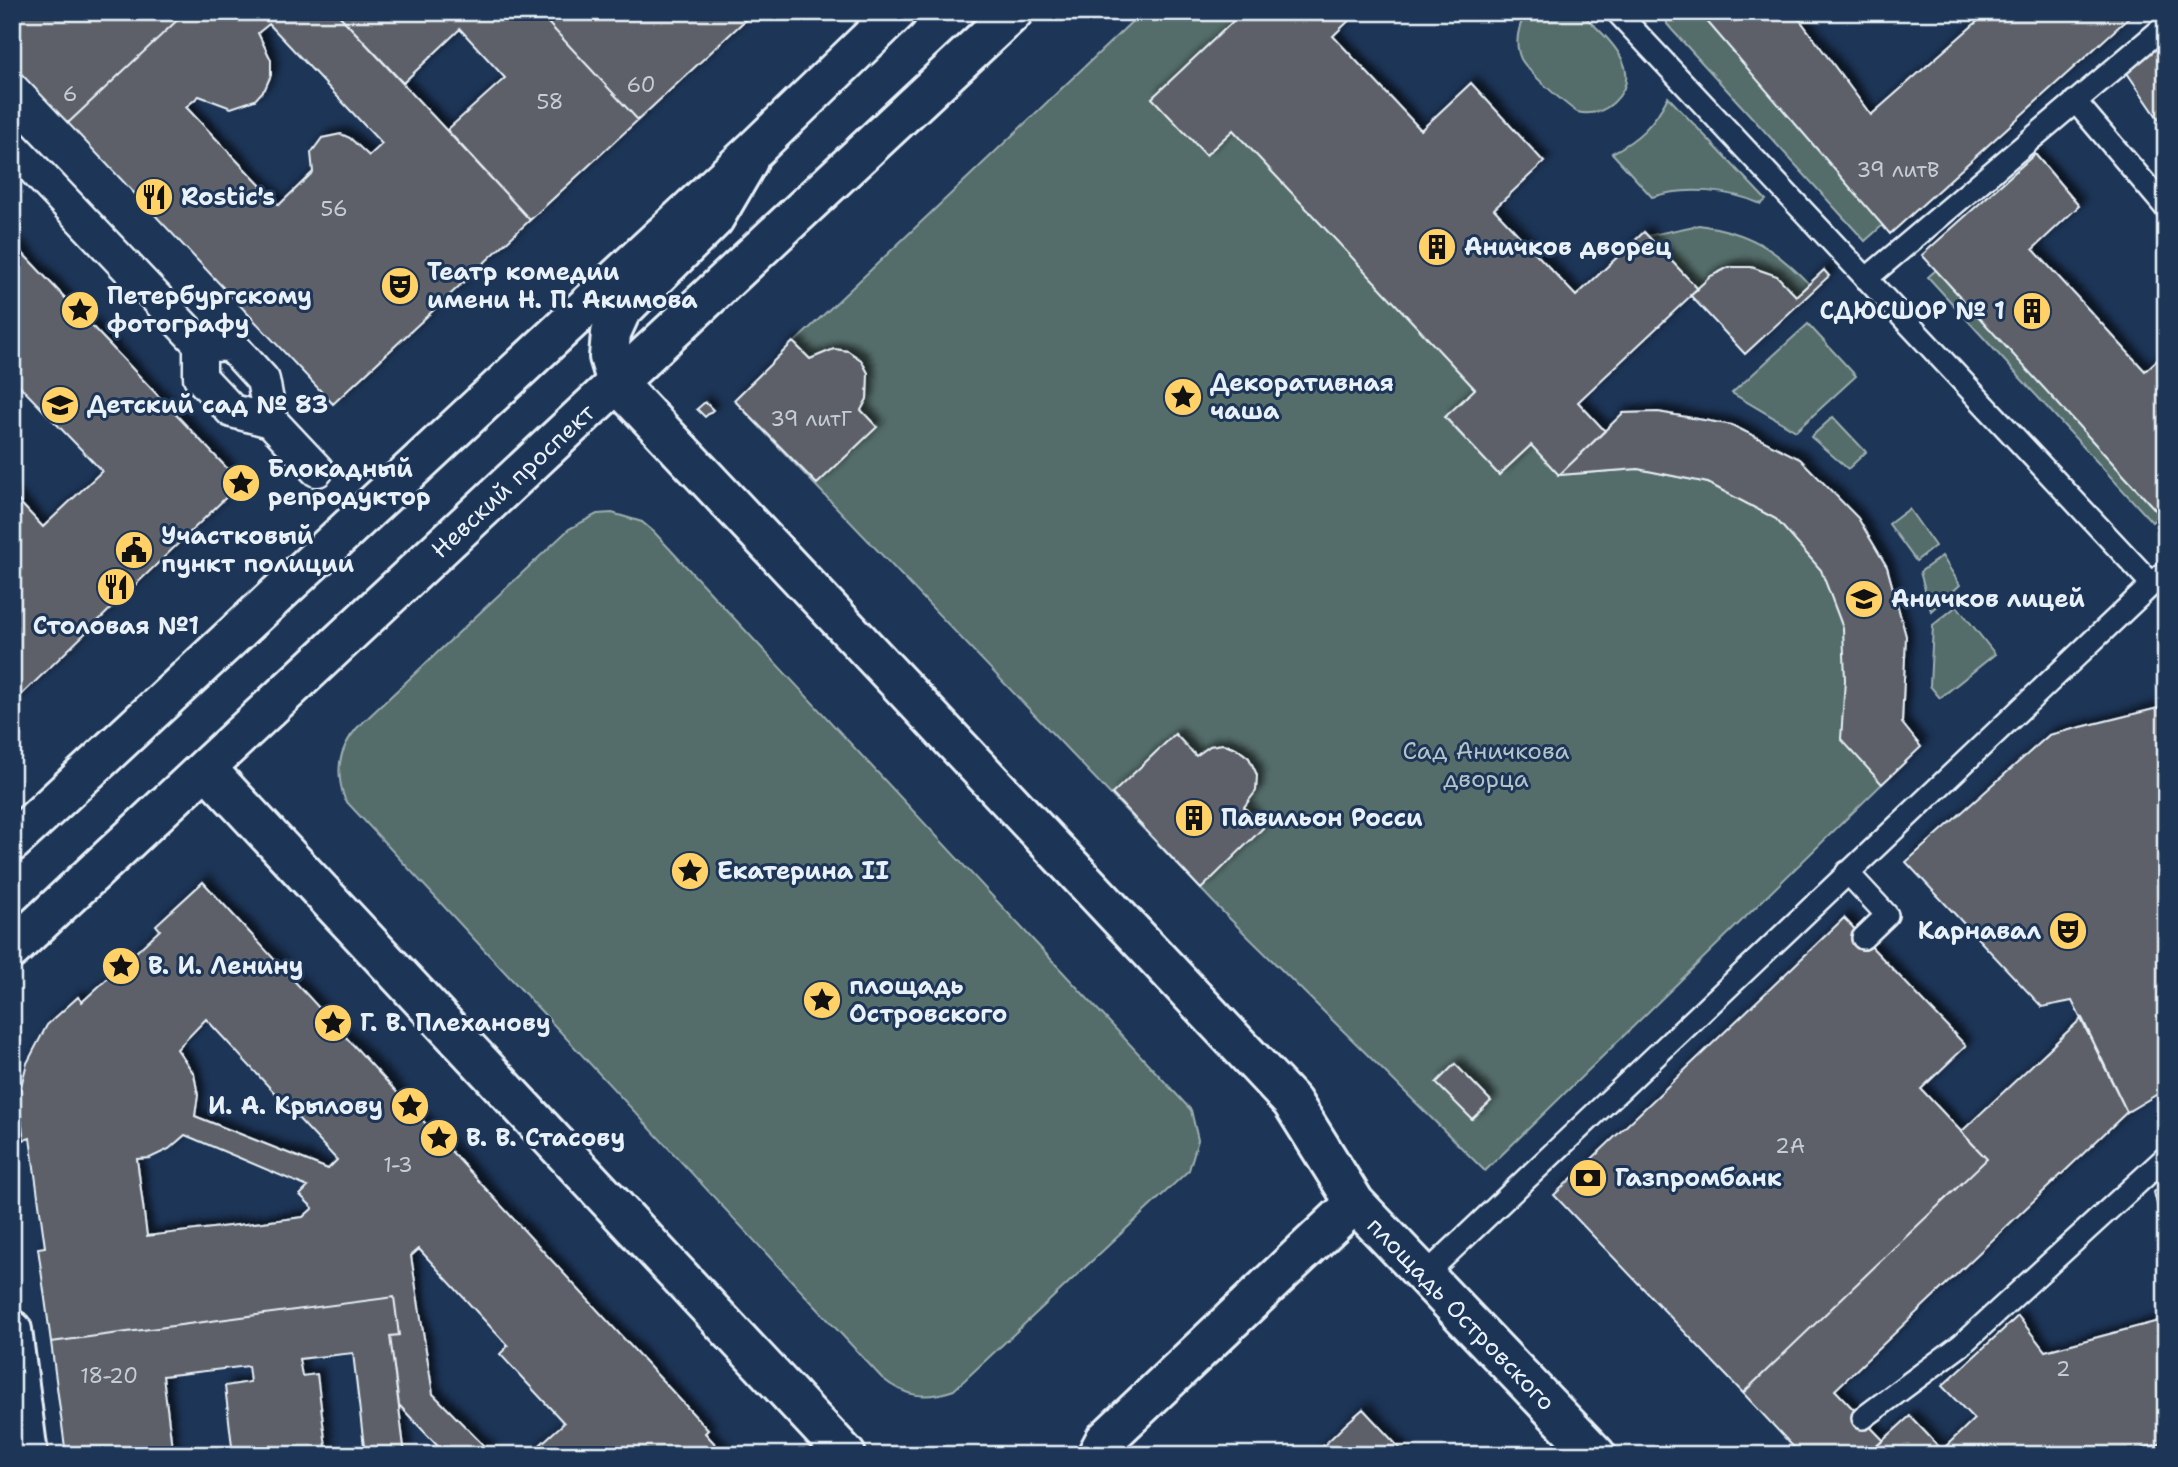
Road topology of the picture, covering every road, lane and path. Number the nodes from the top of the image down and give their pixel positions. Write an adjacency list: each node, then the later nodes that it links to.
1 (897, 12): 7 (street)
2 (1013, 12): 11 (street, Невский проспект)
3 (1618, 12): 9 (lane)
4 (2166, 25): 5 (lane)
5 (2075, 102): 8 (lane); 9 (lane)
6 (12, 146): 10 (street)
7 (754, 150): 11 (street); 16 (street)
8 (2166, 208)
9 (1866, 279): 14 (lane)
10 (200, 344): 12 (street); 12 (street)
11 (617, 383): 15 (street, Невский проспект); 21 (street, площадь Островского)
12 (271, 421): 13 (street)
13 (317, 470)
14 (2159, 577): 17 (lane)
15 (206, 768): 19 (street, Невский проспект); 26 (street)
16 (12, 842)
17 (1847, 872): 18 (lane); 22 (lane)
18 (1863, 938)
19 (12, 948)
20 (2166, 1157): 24 (lane)
21 (1355, 1203): 22 (street, площадь Островского); 27 (street, площадь Островского)
22 (1424, 1276): 28 (street, площадь Островского)
23 (12, 1330): 25 (street)
24 (1863, 1418)
25 (28, 1455)
26 (846, 1455)
27 (1097, 1455)
28 (1596, 1455)

